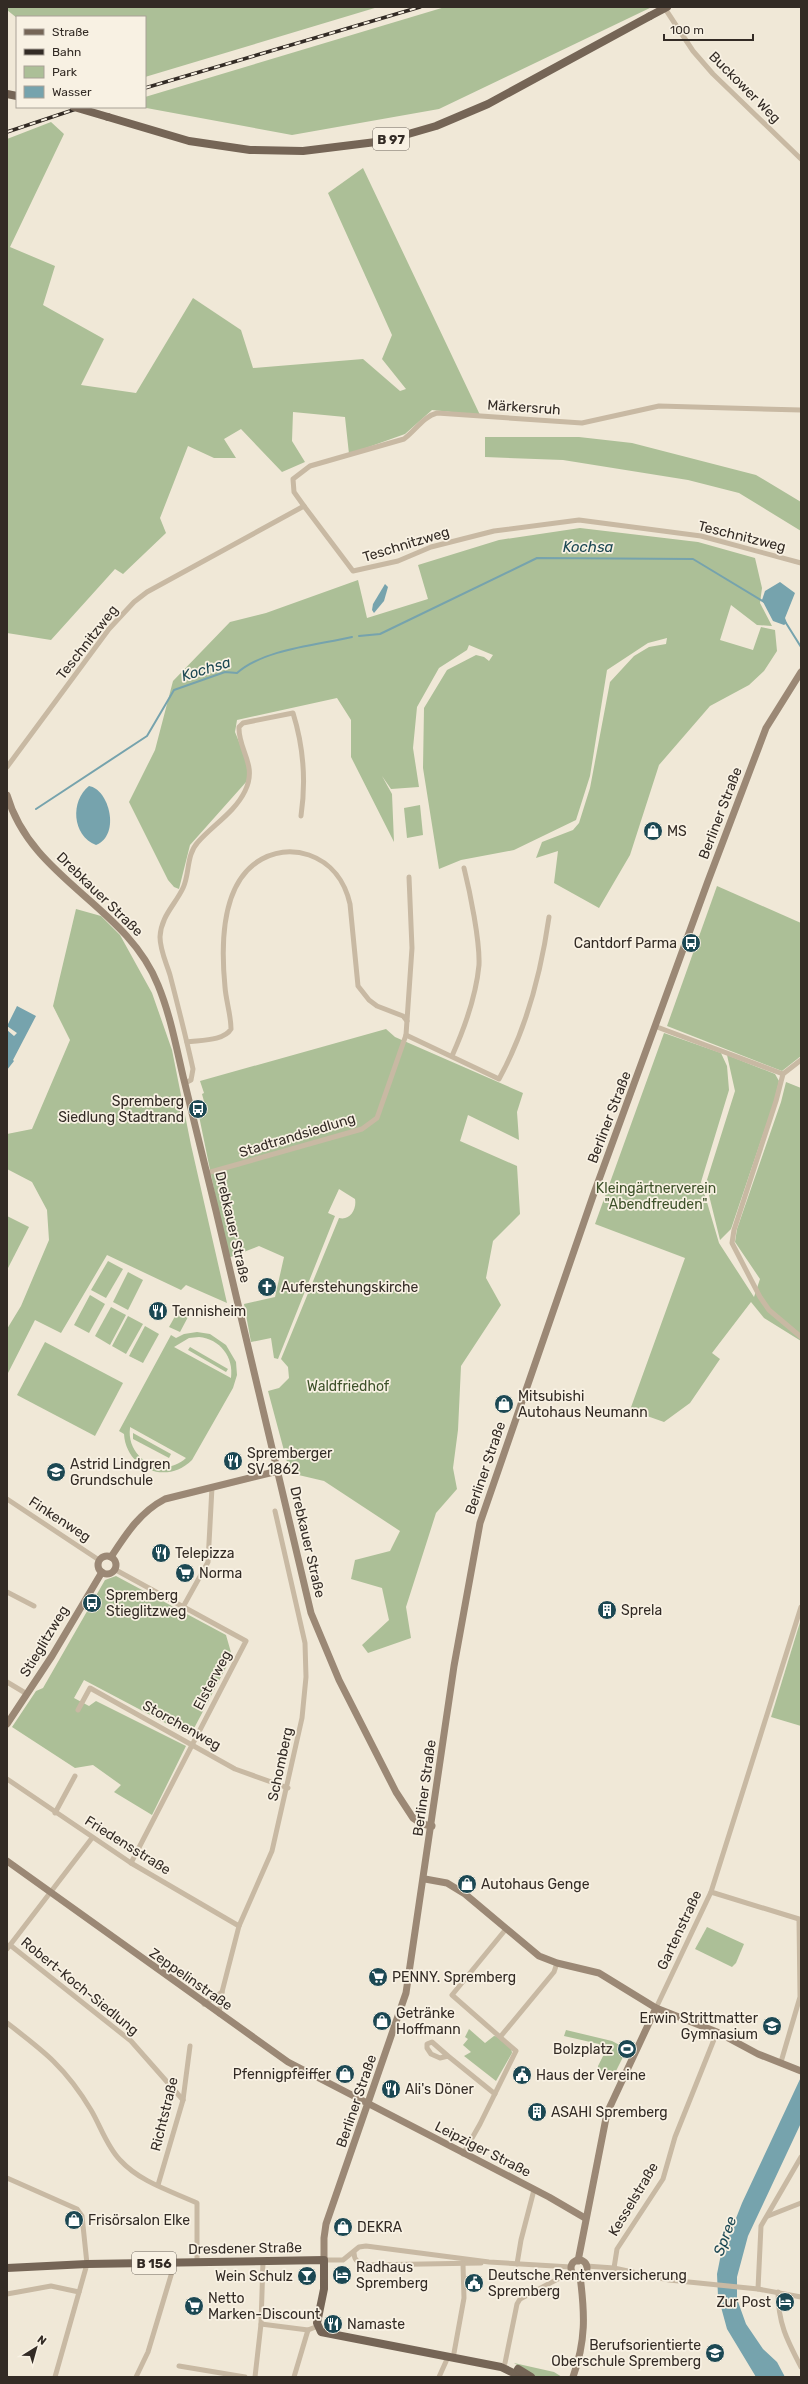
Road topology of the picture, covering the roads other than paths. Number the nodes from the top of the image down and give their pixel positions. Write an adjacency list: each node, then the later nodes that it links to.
1 (664, 7): 4 (street, Buckower Weg)
2 (667, 7): 3 (main road, B 97, bridge)
3 (77, 108)
4 (801, 159)
5 (801, 410): 6 (street, Märkersruh)
6 (304, 506): 7 (street, Teschnitzweg); 9 (street, Teschnitzweg)
7 (801, 563)
8 (801, 672): 16 (street, Berliner Straße)
9 (7, 767)
10 (7, 795): 22 (street, Drebkauer Straße)
11 (301, 816): 18 (street)
12 (464, 868): 19 (street)
13 (409, 877): 15 (street, Stadtrandsiedlung)
14 (549, 917): 19 (street)
15 (406, 1021): 17 (street, Stadtrandsiedlung); 18 (street)
16 (657, 1027): 21 (street); 46 (street, Berliner Straße)
17 (406, 1035): 19 (street); 23 (street, Stadtrandsiedlung)
18 (187, 1042): 22 (street)
19 (452, 1056)
20 (801, 1060): 21 (street)
21 (783, 1074): 24 (street)
22 (185, 1083): 23 (street, Drebkauer Straße)
23 (207, 1173): 25 (street, Drebkauer Straße)
24 (801, 1336)
25 (278, 1471): 26 (street); 46 (street, Drebkauer Straße)
26 (212, 1487): 29 (street); 35 (street)
27 (7, 1499): 30 (street, Finkenweg)
28 (275, 1511): 44 (street, Schomberg)
29 (111, 1557): 30 (street); 31 (street)
30 (99, 1560): 32 (street)
31 (114, 1569): 32 (street); 35 (street, Elsterweg)
32 (102, 1572): 38 (street, Stieglitzweg)
33 (7, 1592): 34 (street)
34 (34, 1606)
35 (183, 1607): 41 (street, Elsterweg)
36 (801, 1607): 51 (street, Gartenstraße)
37 (7, 1682): 38 (street)
38 (27, 1694): 40 (street, Stieglitzweg)
39 (78, 1710): 41 (street, Storchenweg)
40 (7, 1724)
41 (192, 1744): 44 (street, Storchenweg); 49 (street, Elsterweg)
42 (75, 1776): 45 (street)
43 (7, 1780): 45 (street, Friedensstraße)
44 (288, 1788): 53 (street, Schomberg)
45 (55, 1813): 47 (street, Friedensstraße)
46 (432, 1826): 50 (street, Berliner Straße)
47 (92, 1838): 49 (street, Friedensstraße); 52 (street, Robert-Koch-Siedlung)
48 (7, 1861): 52 (street, Zeppelinstraße)
49 (131, 1863): 53 (street, Friedensstraße)
50 (425, 1879): 54 (street); 70 (street, Berliner Straße)
51 (712, 1892): 59 (street, Gartenstraße); 66 (street)
52 (50, 1894): 55 (street, Robert-Koch-Siedlung); 58 (street, Zeppelinstraße)
53 (239, 1926): 57 (street, Schomberg)
54 (506, 1929): 56 (street); 63 (street)
55 (9, 1947): 69 (street, Robert-Koch-Siedlung)
56 (558, 1963): 59 (street); 63 (street)
57 (222, 1992): 58 (street); 60 (street, Schomberg)
58 (204, 2004): 60 (street, Zeppelinstraße)
59 (656, 2008): 62 (street); 78 (street, Gartenstraße)
60 (219, 2014): 70 (street, Zeppelinstraße)
61 (7, 2023): 74 (street)
62 (717, 2032): 66 (street); 91 (street, Kesselstraße)
63 (501, 2036): 68 (street)
64 (190, 2046): 69 (street, Richtstraße)
65 (448, 2056): 68 (street)
66 (781, 2062): 67 (street)
67 (799, 2070)
68 (495, 2094): 71 (street)
69 (183, 2100): 74 (street, Richtstraße)
70 (369, 2103): 71 (street, Leipziger Straße); 80 (street, Berliner Straße)
71 (463, 2154): 75 (street, Leipziger Straße)
72 (801, 2157): 77 (street)
73 (7, 2178): 86 (street)
74 (158, 2186): 85 (street)
75 (534, 2190): 78 (street, Leipziger Straße); 88 (street)
76 (801, 2203): 77 (street)
77 (768, 2216): 94 (street)
78 (585, 2218): 81 (street, Gartenstraße)
79 (354, 2252): 80 (street, Dresdener Straße); 83 (street, Dresdener Straße); 87 (street, Dresdener Straße)
80 (324, 2260): 82 (main road, Dresdener Straße / B 156); 100 (main road)
81 (578, 2260): 89 (street); 92 (street)
82 (263, 2261): 85 (main road, Dresdener Straße / B 156); 99 (street)
83 (483, 2261): 87 (street, Dresdener Straße); 88 (street, Dresdener Straße)
84 (175, 2262): 85 (main road, Dresdener Straße / B 156); 86 (main road, Dresdener Straße / B 156); 109 (street)
85 (197, 2262)
86 (87, 2264): 90 (main road, B 156); 95 (street)
87 (463, 2264): 102 (street)
88 (517, 2264): 92 (street, Dresdener Straße)
89 (586, 2266): 91 (street); 93 (street)
90 (7, 2268)
91 (614, 2268): 94 (street)
92 (571, 2269): 93 (street, Dresdener Straße); 103 (street)
93 (580, 2276): 104 (street)
94 (758, 2289): 96 (street)
95 (79, 2292): 97 (street); 108 (street)
96 (778, 2292): 98 (street); 106 (street)
97 (7, 2294)
98 (801, 2297)
99 (261, 2324): 101 (street); 111 (street)
100 (318, 2326): 101 (street); 102 (main road)
101 (308, 2330): 112 (street)
102 (451, 2355): 103 (main road); 107 (main road); 113 (street)
103 (505, 2363): 115 (main road)
104 (578, 2363): 116 (street); 117 (street)
105 (179, 2366): 110 (street)
106 (801, 2367)
107 (510, 2374): 114 (main road)
108 (55, 2377)
109 (136, 2377)
110 (245, 2377)
111 (255, 2377)
112 (294, 2377)
113 (439, 2377)
114 (522, 2377)
115 (531, 2377)
116 (573, 2377)
117 (578, 2377)

